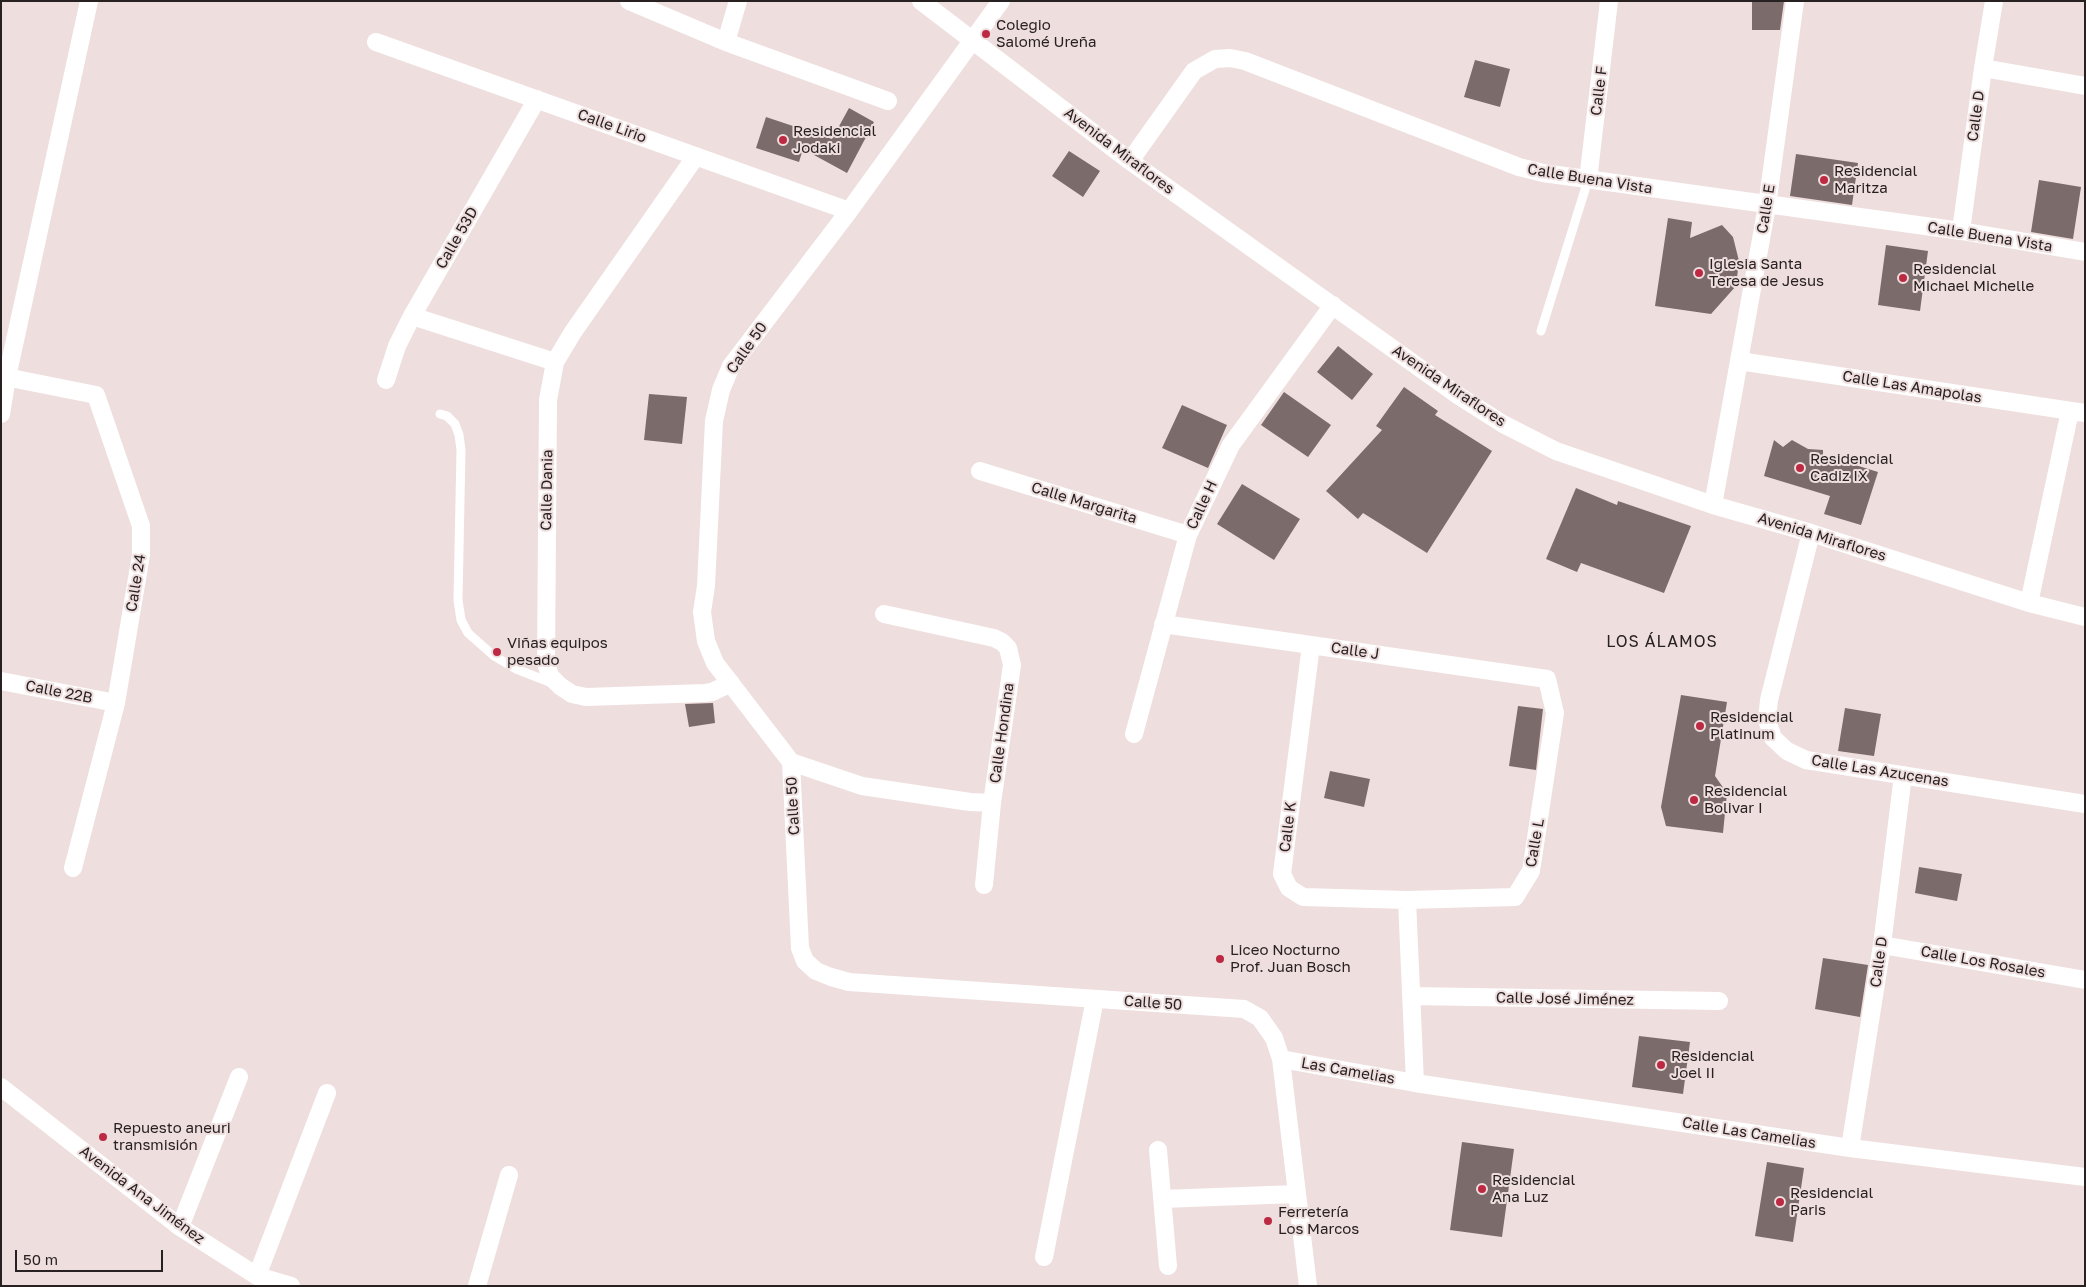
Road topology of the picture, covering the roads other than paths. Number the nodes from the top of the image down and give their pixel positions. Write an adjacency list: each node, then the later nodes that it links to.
1 (89, 1): 28 (street)
2 (629, 1): 11 (street)
3 (738, 1): 11 (street)
4 (921, 1): 9 (street, Avenida Miraflores)
5 (1000, 1): 9 (street, Calle 50)
6 (1609, 1): 18 (street, Calle F)
7 (1795, 1): 19 (street, Calle E)
8 (1994, 1): 12 (street, Calle D)
9 (971, 40): 17 (street, Avenida Miraflores); 20 (street, Calle 50)
10 (376, 42): 14 (street, Calle Lirio)
11 (726, 42): 15 (street)
12 (1983, 68): 13 (street); 21 (street, Calle D)
13 (2085, 86)
14 (537, 99): 16 (street, Calle Lirio); 24 (street, Calle 53D)
15 (888, 101)
16 (696, 156): 20 (street, Calle Lirio); 26 (street, Calle Dania)
17 (1130, 161): 18 (street, Calle Buena Vista); 23 (street, Avenida Miraflores)
18 (1588, 180): 19 (street, Calle Buena Vista); 25 (lane)
19 (1767, 206): 21 (street, Calle Buena Vista); 27 (street, Calle E)
20 (849, 211): 44 (street, Calle 50)
21 (1961, 231): 22 (street, Calle Buena Vista)
22 (2085, 252)
23 (1333, 305): 34 (street, Avenida Miraflores); 36 (street, Calle H)
24 (412, 316): 26 (street); 29 (street, Calle 53D)
25 (1541, 331)
26 (555, 362): 45 (street, Calle Dania)
27 (1739, 362): 30 (street, Calle Las Amapolas); 34 (street, Calle E)
28 (4, 377): 31 (street); 46 (street, Calle 24)
29 (386, 380)
30 (2077, 412): 37 (street)
31 (1, 414)
32 (440, 414): 45 (lane)
33 (980, 471): 36 (street, Calle Margarita)
34 (1713, 505): 35 (street, Avenida Miraflores)
35 (1811, 533): 37 (street, Avenida Miraflores); 49 (street, Calle Las Azucenas)
36 (1188, 535): 40 (street, Calle H)
37 (2029, 603): 39 (street, Avenida Miraflores)
38 (884, 614): 50 (street, Calle Hondina)
39 (2085, 617)
40 (1163, 624): 41 (street, Calle J); 47 (street, Calle H)
41 (1312, 645): 42 (street, Calle J); 54 (street, Calle K)
42 (1547, 679): 54 (street, Calle L)
43 (1, 681): 46 (street, Calle 22B)
44 (732, 683): 45 (street); 48 (street, Calle 50)
45 (560, 686)
46 (116, 703): 52 (street, Calle 24)
47 (1134, 734)
48 (791, 762): 50 (street, Calle Hondina); 58 (street, Calle 50)
49 (1902, 775): 51 (street, Calle Las Azucenas); 55 (street, Calle D)
50 (992, 803): 53 (street)
51 (2085, 804)
52 (72, 868)
53 (984, 885)
54 (1407, 900): 57 (street)
55 (1882, 944): 56 (street, Calle Los Rosales); 65 (street, Calle D)
56 (2085, 980)
57 (1411, 996): 59 (street, Calle José Jiménez); 62 (street)
58 (1095, 999): 60 (street, Calle 50); 72 (street)
59 (1719, 1001)
60 (1281, 1059): 62 (street, Las Camelias); 69 (street, Calle 50)
61 (238, 1076): 71 (street)
62 (1415, 1083): 65 (street, Calle Las Camelias)
63 (1, 1087): 71 (street, Avenida Ana Jiménez)
64 (327, 1093): 74 (street)
65 (1850, 1148): 68 (street, Calle Las Camelias)
66 (1158, 1150): 70 (street)
67 (509, 1175): 76 (street)
68 (2085, 1177)
69 (1296, 1194): 70 (street); 77 (street, Calle 50)
70 (1162, 1200): 73 (street)
71 (180, 1227): 74 (street, Avenida Ana Jiménez)
72 (1044, 1257)
73 (1168, 1266)
74 (257, 1276): 75 (street, Avenida Ana Jiménez)
75 (291, 1286)
76 (477, 1286)
77 (1308, 1286)

